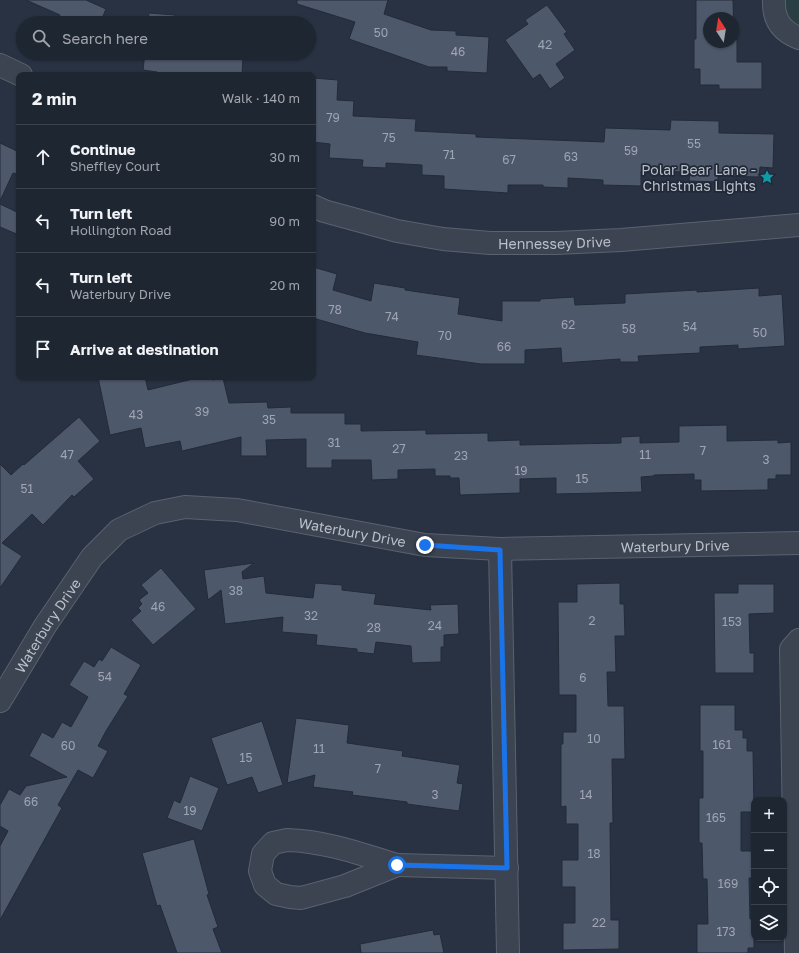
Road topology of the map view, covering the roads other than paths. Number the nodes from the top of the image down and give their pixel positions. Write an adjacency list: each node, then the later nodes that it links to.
1 (774, 0): 2 (street)
2 (799, 38)
3 (0, 65): 4 (street)
4 (16, 72)
5 (316, 207): 6 (street, Hennessey Drive)
6 (799, 225)
7 (799, 543): 8 (street, Waterbury Drive)
8 (500, 550): 10 (street, Waterbury Drive); 12 (street)
9 (799, 640): 14 (street)
10 (0, 701)
11 (397, 865): 11 (street); 12 (street)
12 (507, 868): 13 (street)
13 (508, 953)
14 (796, 953)

